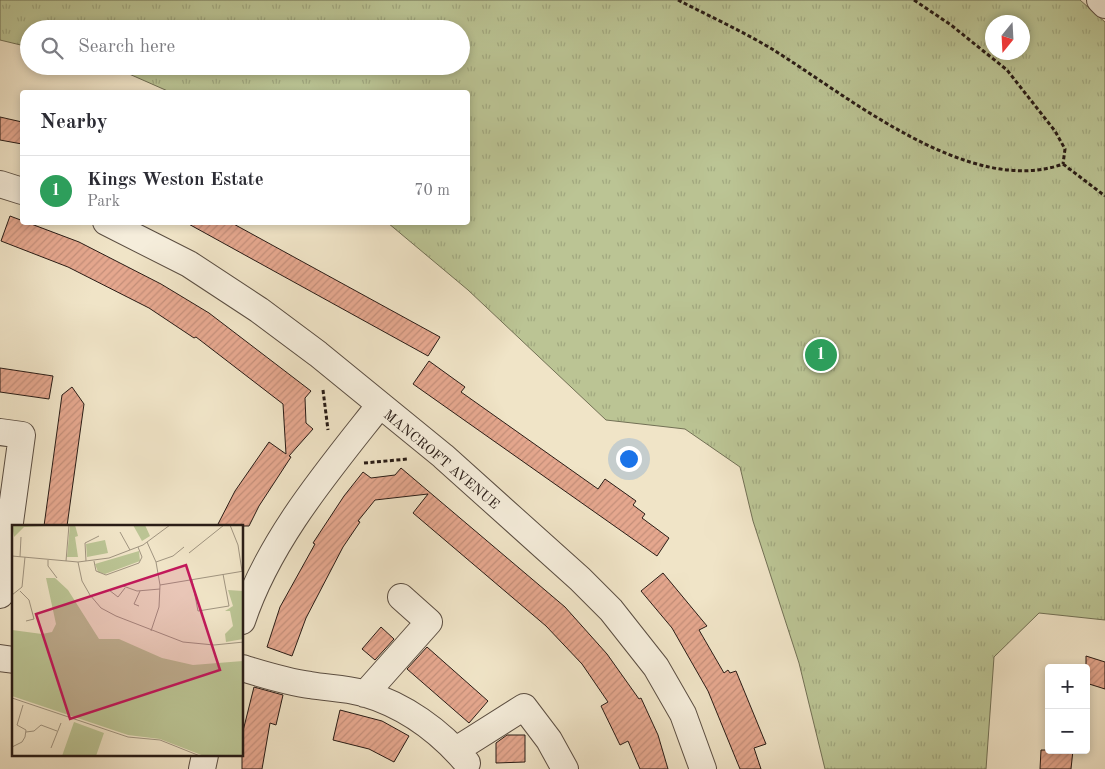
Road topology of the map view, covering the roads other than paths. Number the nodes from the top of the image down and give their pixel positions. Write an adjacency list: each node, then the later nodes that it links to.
1 (1100, 0): 2 (street)
2 (1105, 4)
3 (0, 184): 4 (street)
4 (20, 190)
5 (112, 225): 6 (street, MANCROFT AVENUE)
6 (380, 406): 10 (street); 16 (street, MANCROFT AVENUE)
7 (0, 432): 8 (street)
8 (0, 595)
9 (401, 597): 12 (street)
10 (244, 617)
11 (244, 669): 12 (street)
12 (365, 694): 15 (street)
13 (205, 756): 14 (street)
14 (202, 769)
15 (565, 769)
16 (703, 769)

